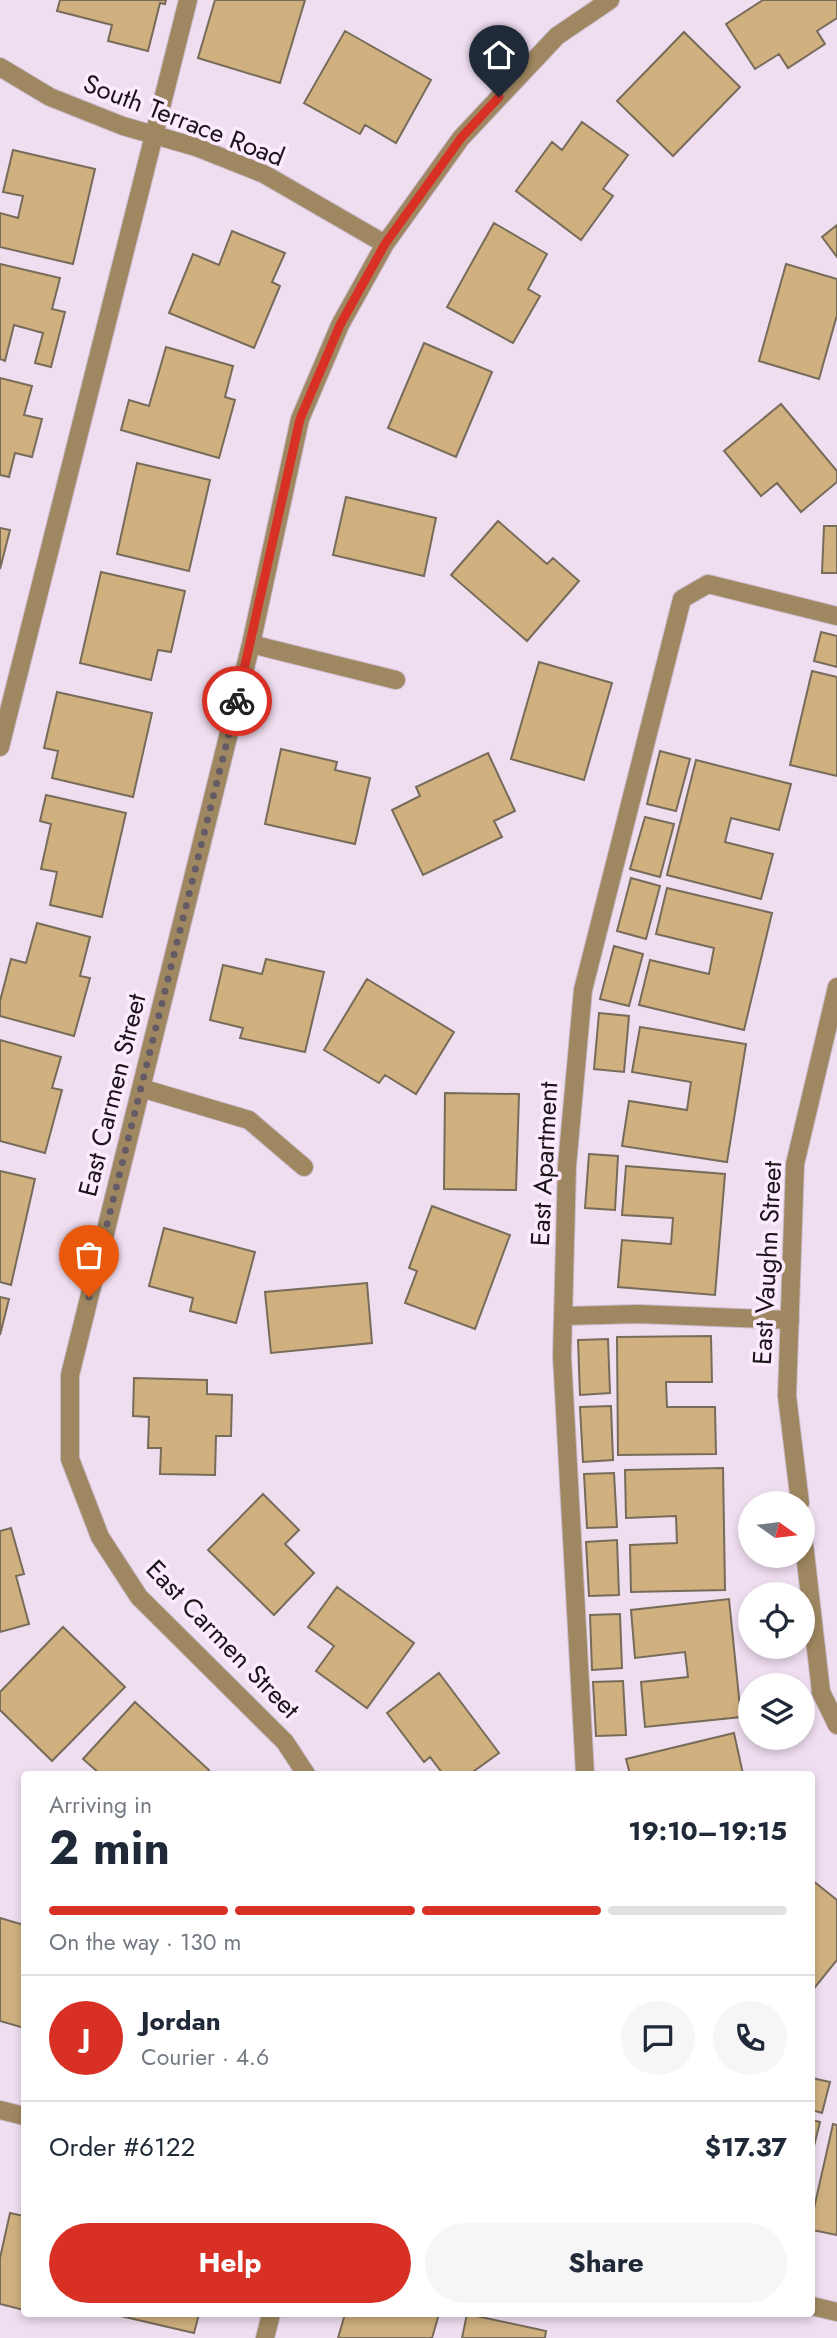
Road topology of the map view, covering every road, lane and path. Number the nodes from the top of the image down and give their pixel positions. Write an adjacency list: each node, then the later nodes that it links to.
1 (188, 0): 4 (street)
2 (610, 0): 5 (street, East Carmen Street)
3 (0, 67): 4 (street, South Terrace Road)
4 (154, 135): 5 (street, South Terrace Road); 9 (street)
5 (385, 244): 7 (street, East Carmen Street)
6 (837, 616): 13 (street, East Apartment)
7 (251, 644): 8 (street); 11 (street, East Carmen Street)
8 (397, 680)
9 (0, 747)
10 (837, 987): 14 (street, East Vaughn Street)
11 (141, 1088): 12 (street); 18 (street, East Carmen Street)
12 (304, 1167)
13 (564, 1316): 14 (street); 19 (street, East Apartment)
14 (790, 1320): 15 (street, East Vaughn Street)
15 (799, 1491)
16 (807, 1568): 17 (street)
17 (837, 1725)
18 (304, 1771)
19 (585, 1771)
20 (0, 2110): 21 (street)
21 (21, 2115)
22 (815, 2307): 23 (street)
23 (837, 2312)
24 (270, 2317): 25 (street)
25 (265, 2338)

